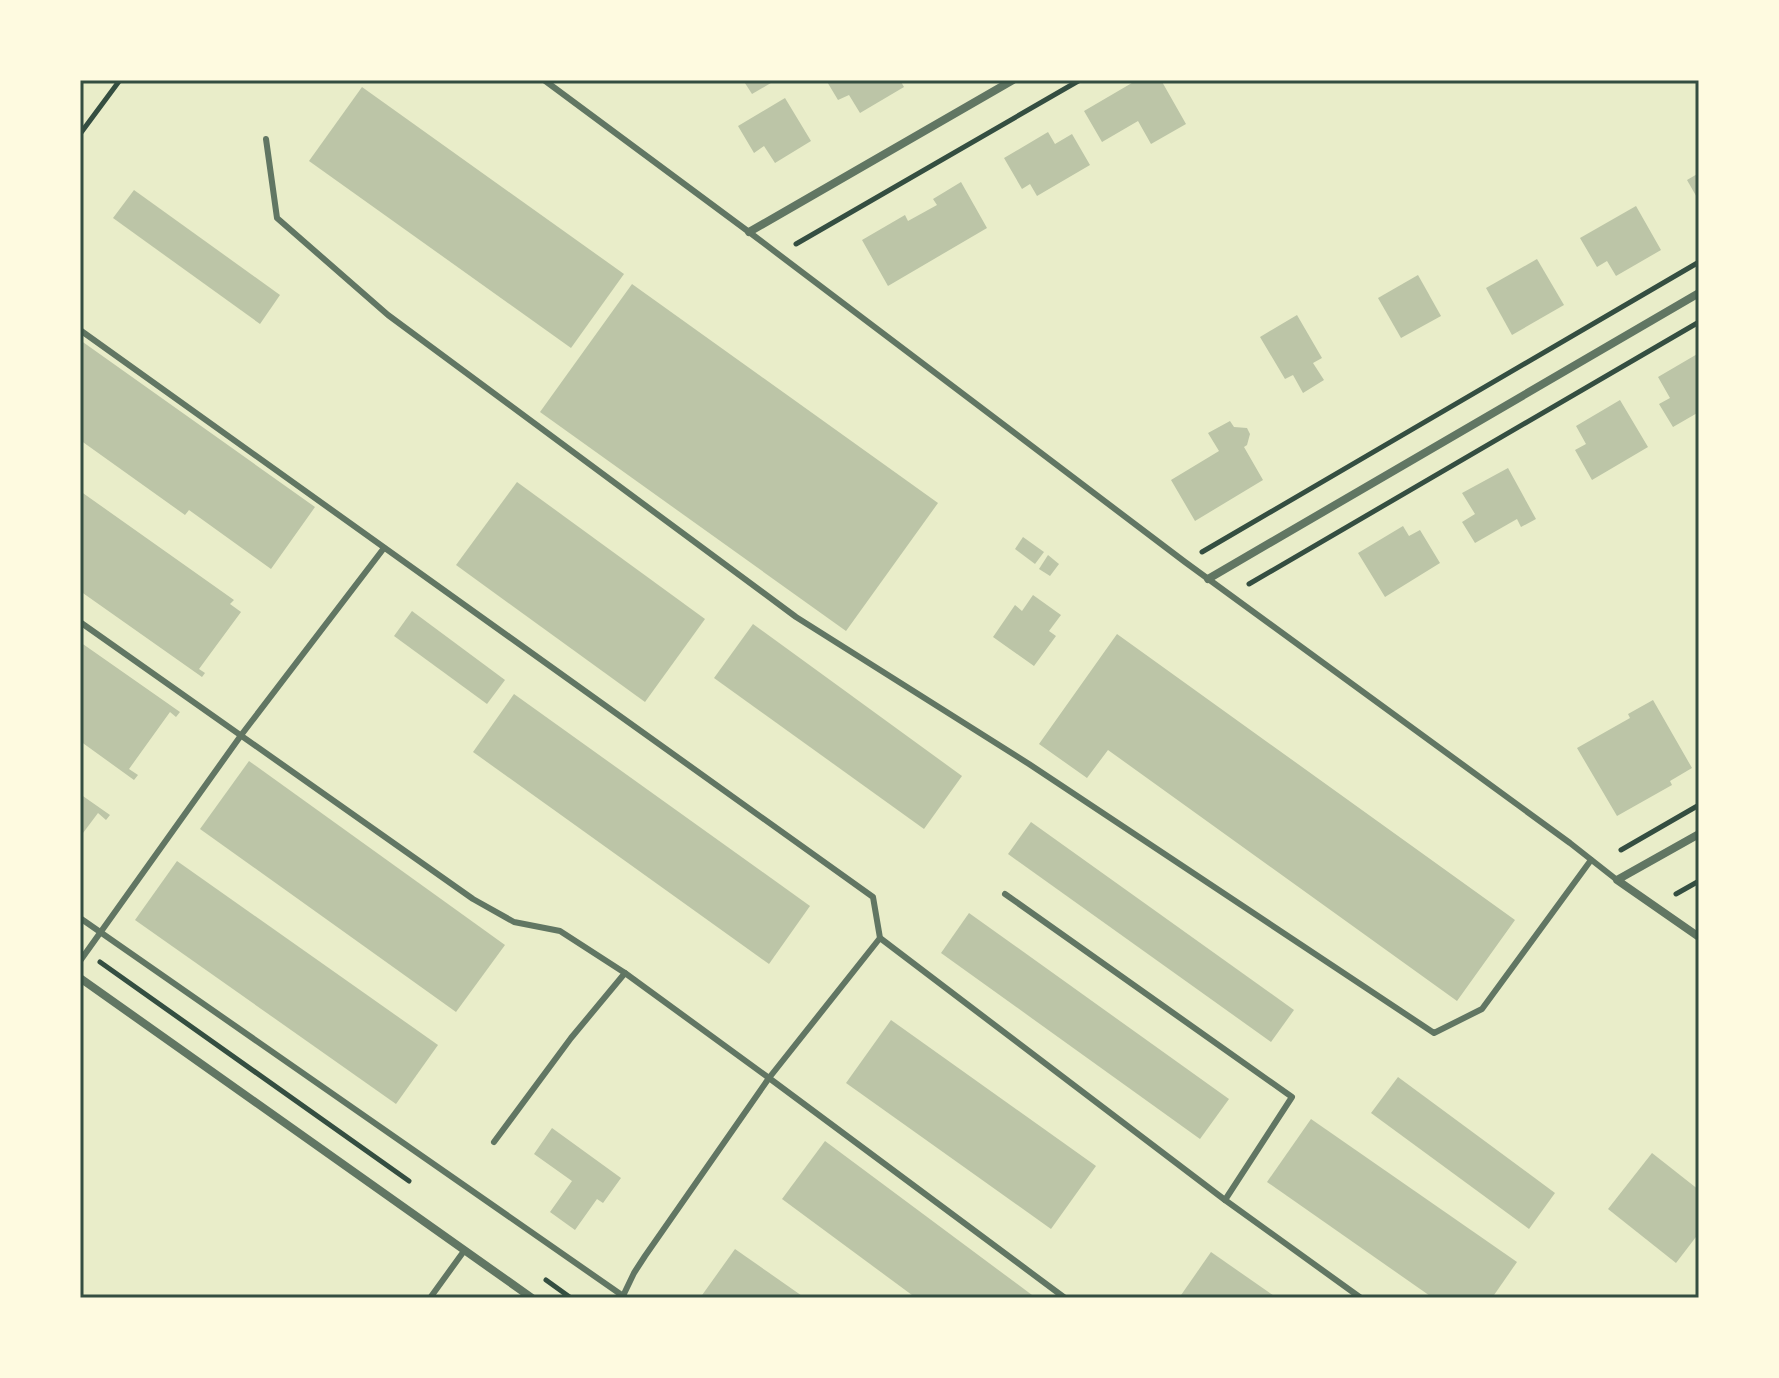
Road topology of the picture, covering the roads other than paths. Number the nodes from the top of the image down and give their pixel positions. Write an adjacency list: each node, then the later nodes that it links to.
1 (544, 80): 4 (lane)
2 (1013, 80): 4 (street)
3 (266, 139): 12 (lane)
4 (749, 232): 8 (lane)
5 (1699, 293): 8 (street)
6 (80, 330): 7 (lane)
7 (384, 548): 10 (lane); 18 (lane)
8 (1208, 579): 12 (lane)
9 (80, 622): 10 (lane)
10 (242, 734): 16 (lane); 20 (lane)
11 (1699, 834): 13 (street)
12 (1591, 860): 13 (lane)
13 (1617, 880): 17 (street)
14 (1005, 894): 24 (lane)
15 (80, 918): 16 (lane)
16 (99, 932): 19 (lane); 26 (lane)
17 (1699, 937)
18 (880, 938): 22 (lane); 24 (lane)
19 (80, 961)
20 (625, 973): 22 (lane); 23 (lane)
21 (80, 978): 25 (street)
22 (769, 1078): 26 (lane); 29 (lane)
23 (494, 1142)
24 (1225, 1200): 30 (lane)
25 (464, 1251): 27 (lane); 28 (street)
26 (624, 1297)
27 (430, 1298)
28 (532, 1298)
29 (1065, 1298)
30 (1361, 1298)

